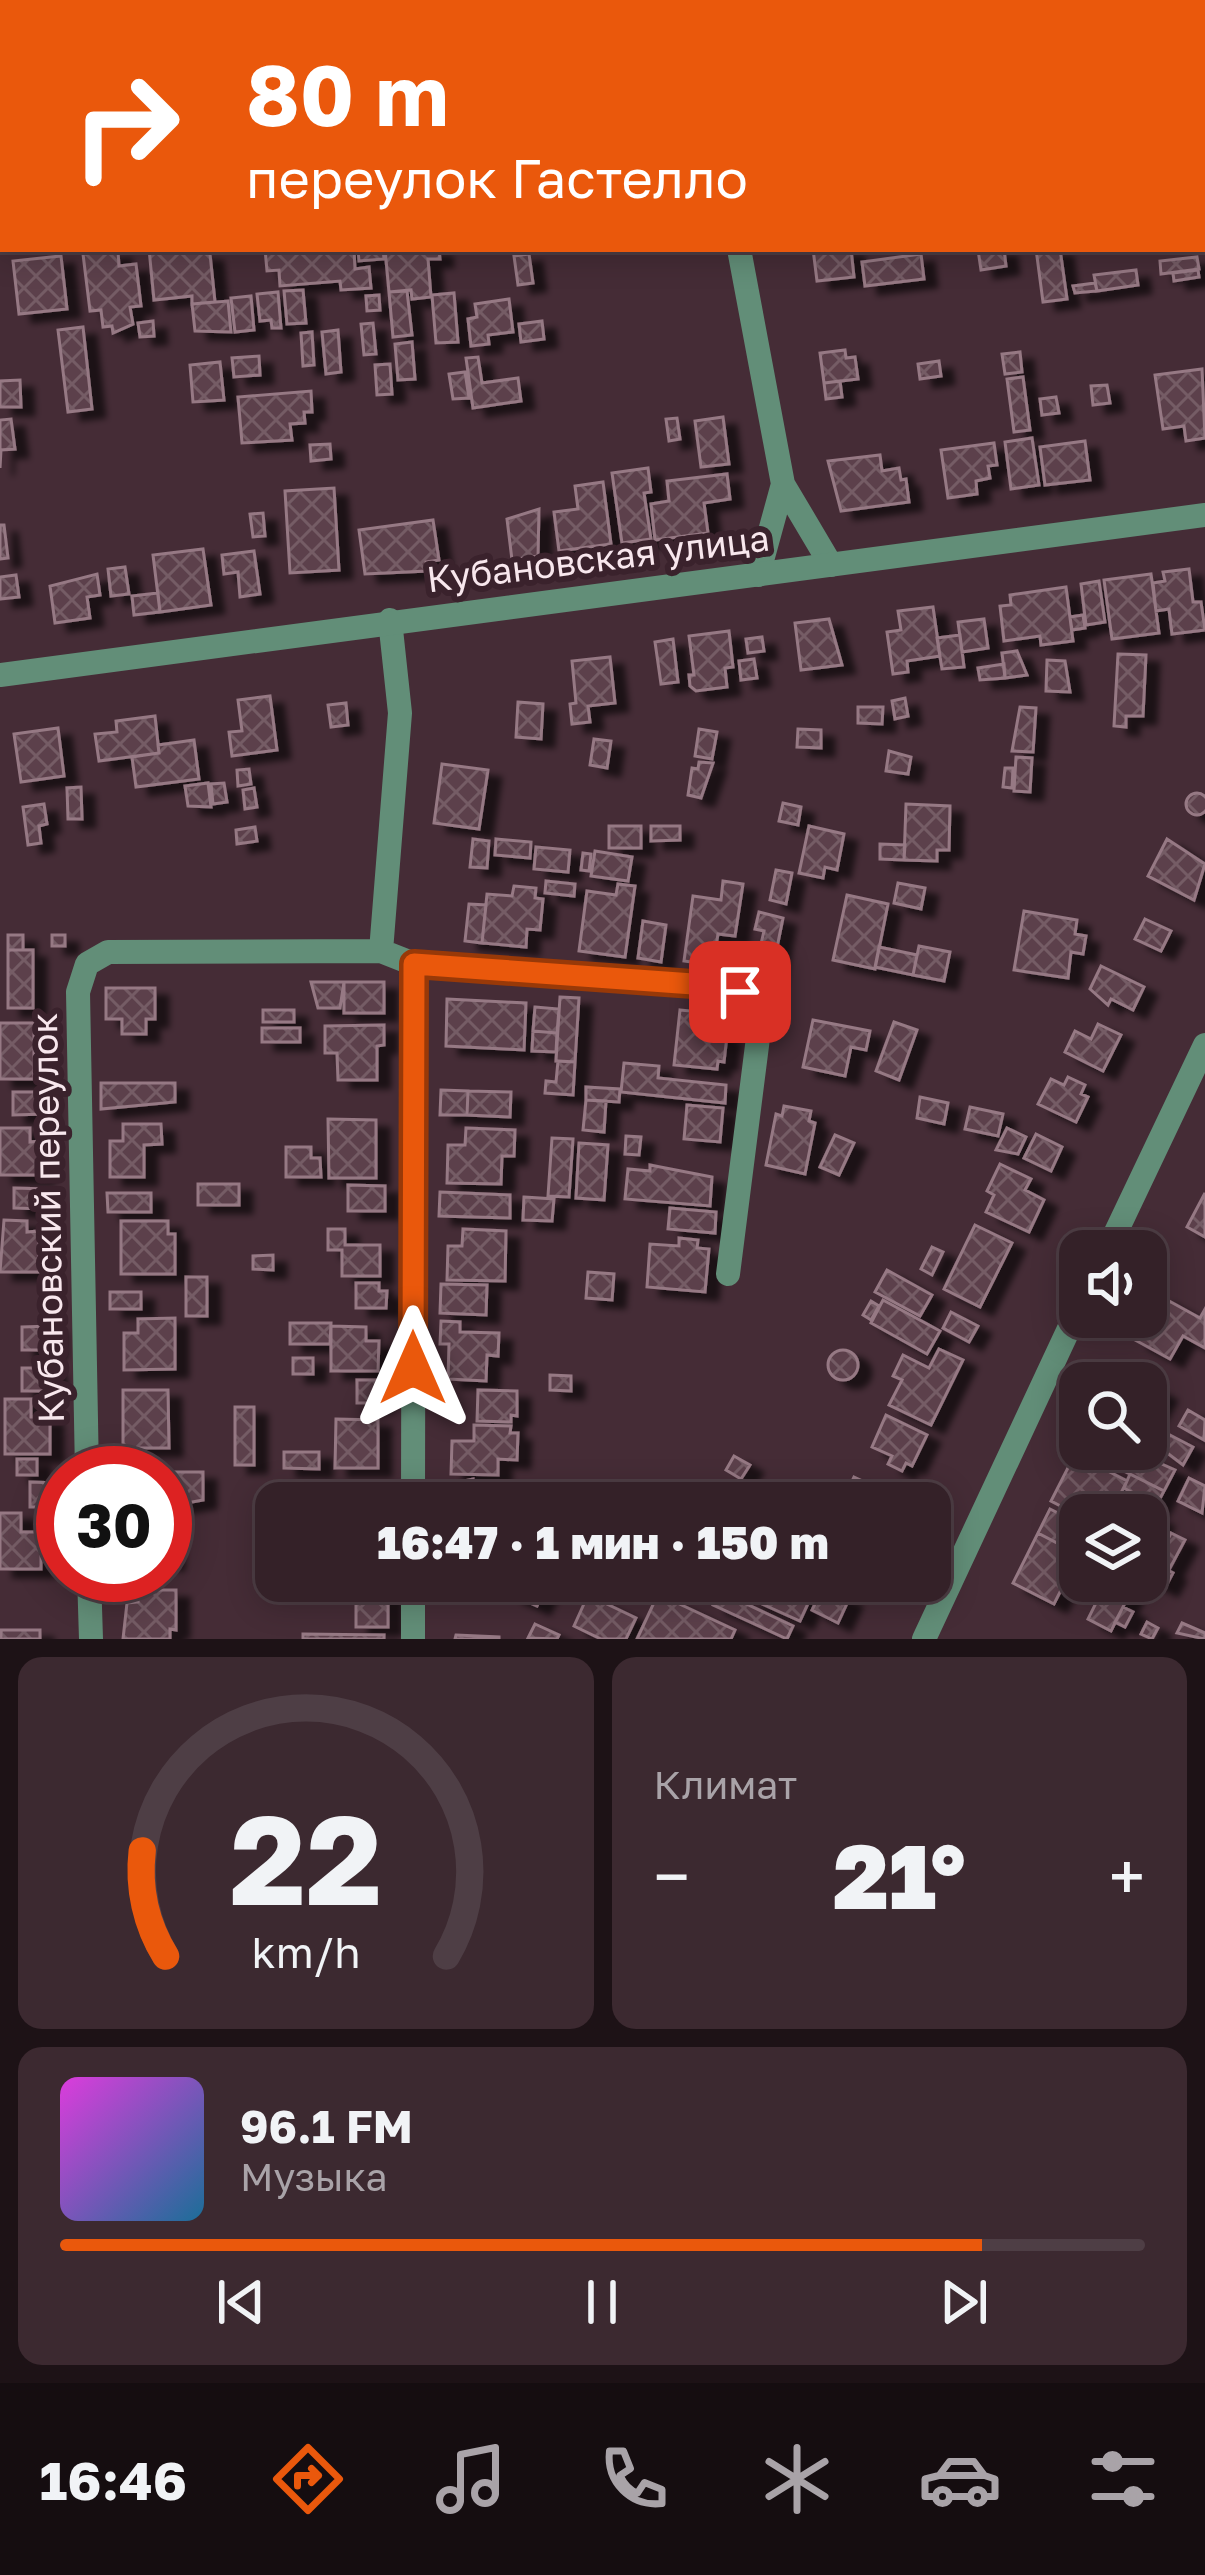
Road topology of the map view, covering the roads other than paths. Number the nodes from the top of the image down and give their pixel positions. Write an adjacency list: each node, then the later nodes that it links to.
1 (740, 252): 2 (street)
2 (783, 484): 4 (street); 5 (street)
3 (1205, 515): 4 (street, Кубановская улица)
4 (830, 566): 5 (street, Кубановская улица)
5 (758, 575): 6 (street, Кубановская улица)
6 (390, 620): 7 (street, Кубановская улица); 8 (street)
7 (0, 675)
8 (381, 951): 9 (street); 14 (street, Кубановский переулок)
9 (414, 964): 12 (street); 15 (street)
10 (1205, 1045): 11 (street)
11 (1117, 1230)
12 (728, 1274)
13 (1065, 1338): 20 (street)
14 (86, 1446)
15 (413, 1482)
16 (90, 1602): 18 (street)
17 (413, 1602): 19 (street)
18 (91, 1639)
19 (412, 1639)
20 (924, 1639)

